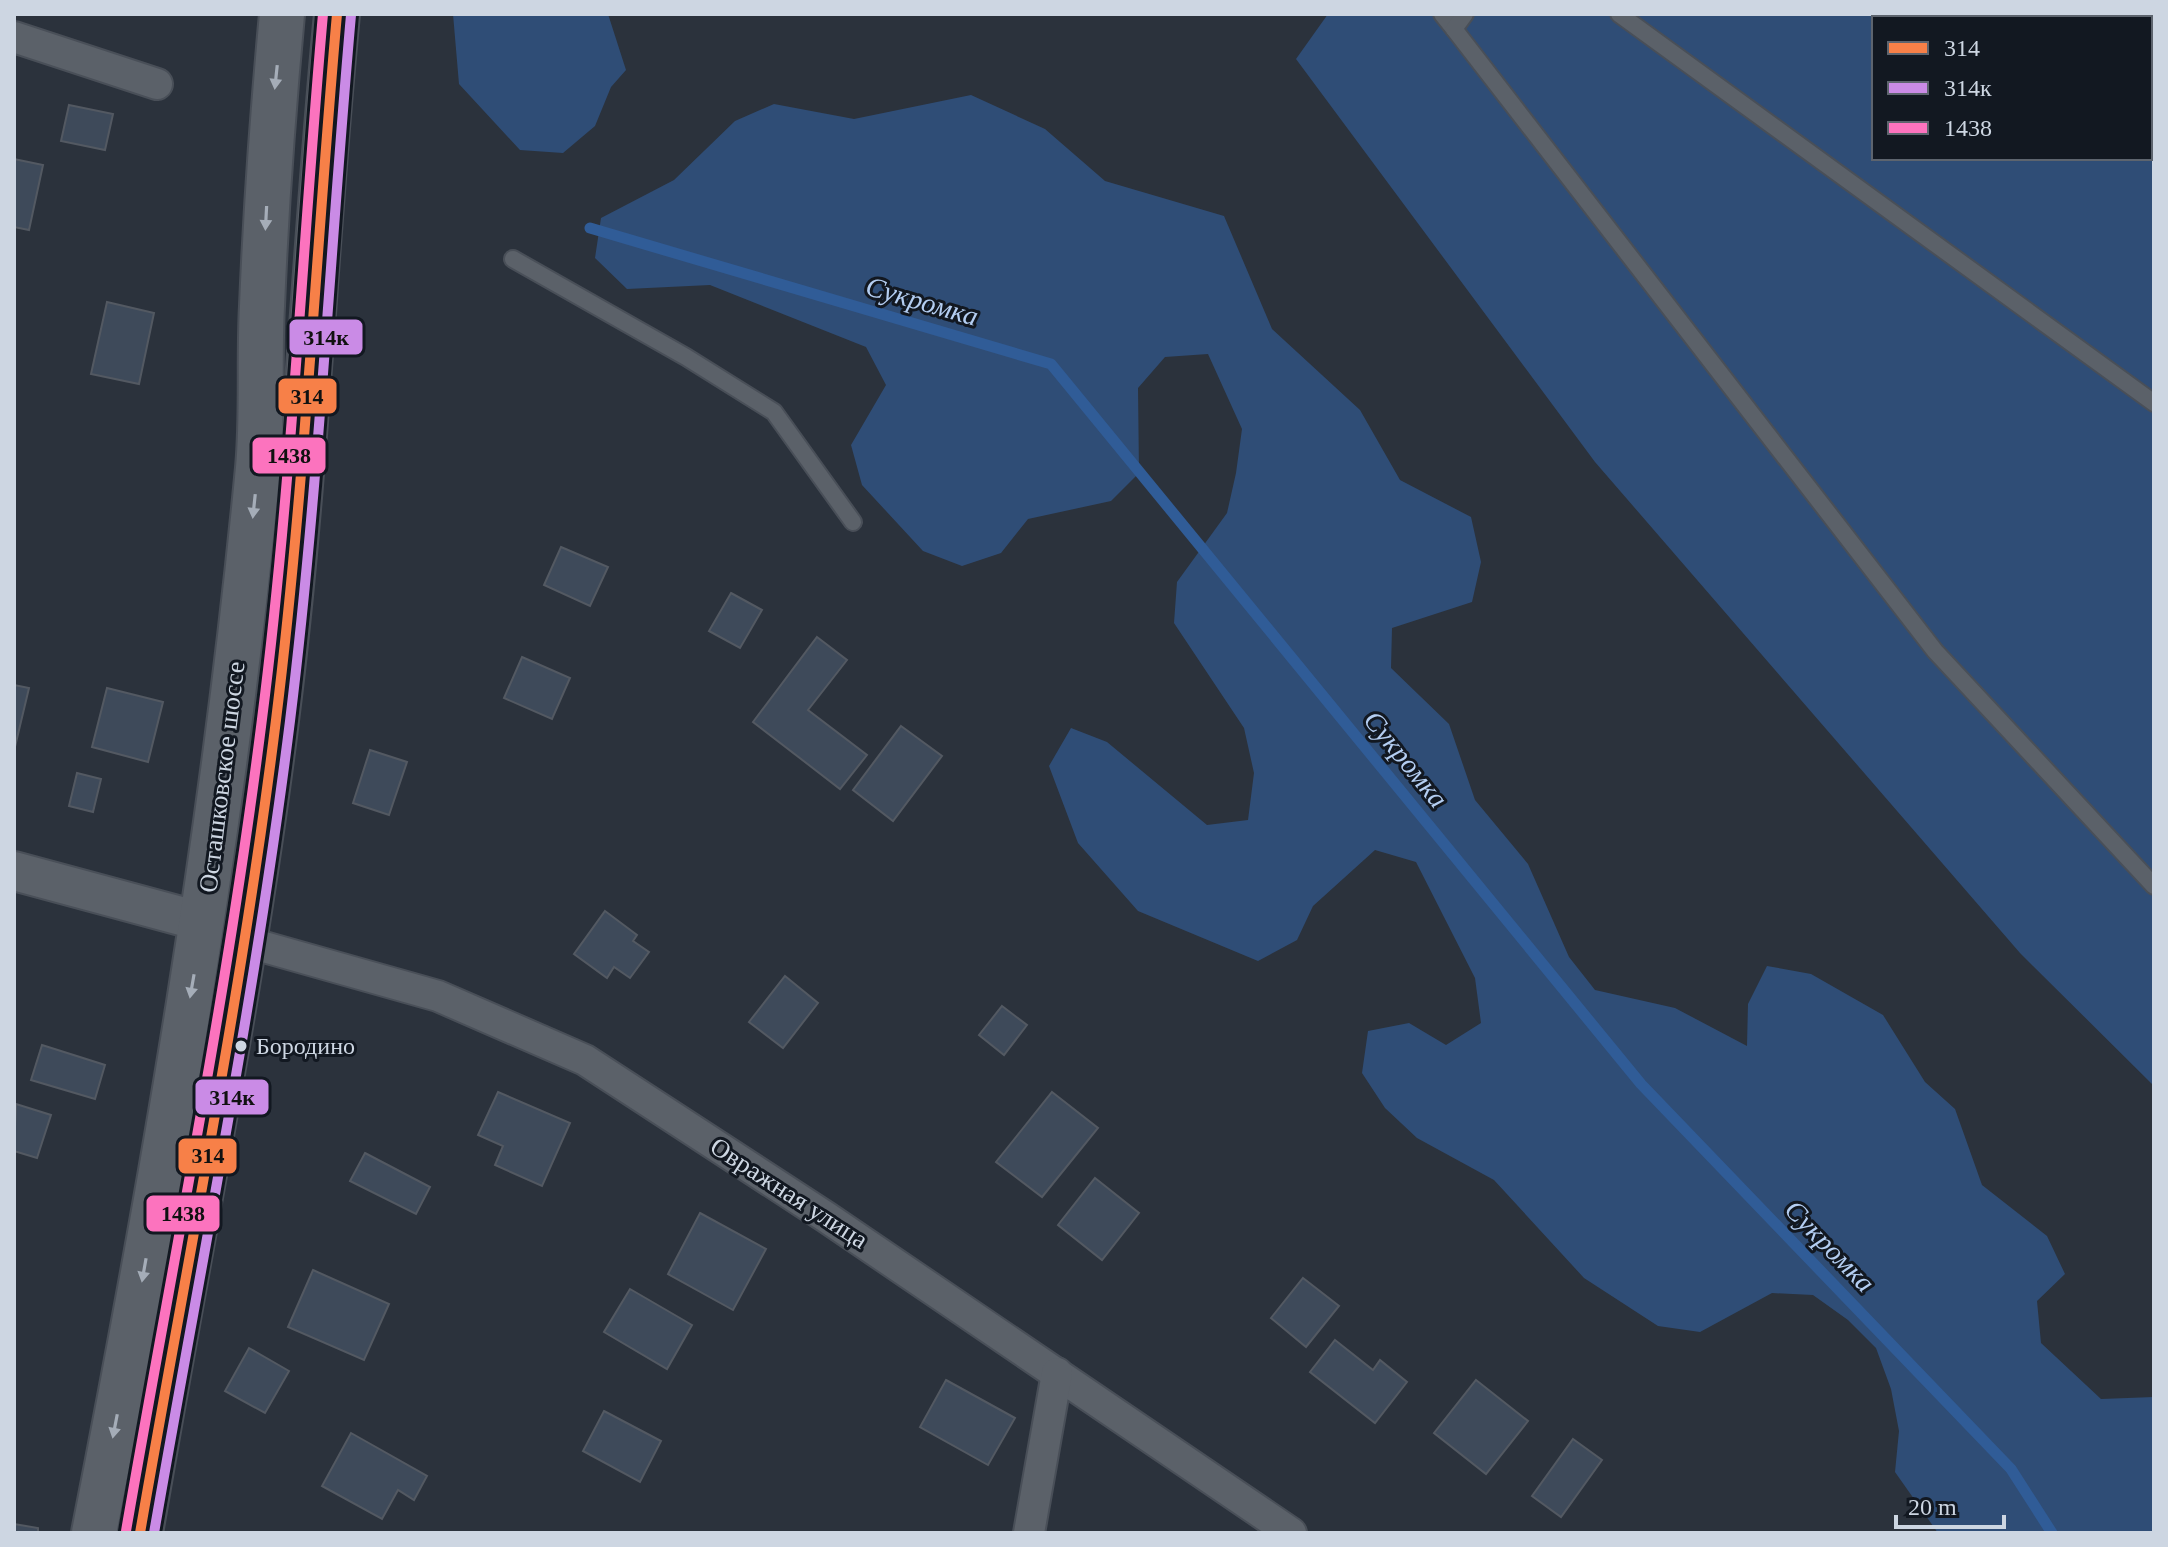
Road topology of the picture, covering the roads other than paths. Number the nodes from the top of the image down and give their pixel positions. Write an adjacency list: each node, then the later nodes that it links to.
1 (282, 14): 14 (main road, Осташковское шоссе, one-way to 14)
2 (337, 14): 15 (main road, Осташковское шоссе)
3 (1442, 14): 6 (lane)
4 (1465, 14): 6 (lane)
5 (1619, 14): 10 (lane)
6 (1454, 29): 13 (lane)
7 (14, 37): 8 (street)
8 (157, 84)
9 (513, 259): 11 (lane)
10 (2154, 403)
11 (853, 522)
12 (14, 871): 14 (street)
13 (2154, 886)
14 (203, 922): 17 (main road, Осташковское шоссе, one-way to 17)
15 (243, 941): 16 (street, Овражная улица); 18 (main road, Осташковское шоссе)
16 (1057, 1373): 19 (street); 20 (street, Овражная улица)
17 (94, 1533)
18 (140, 1533)
19 (1029, 1533)
20 (1291, 1533)

